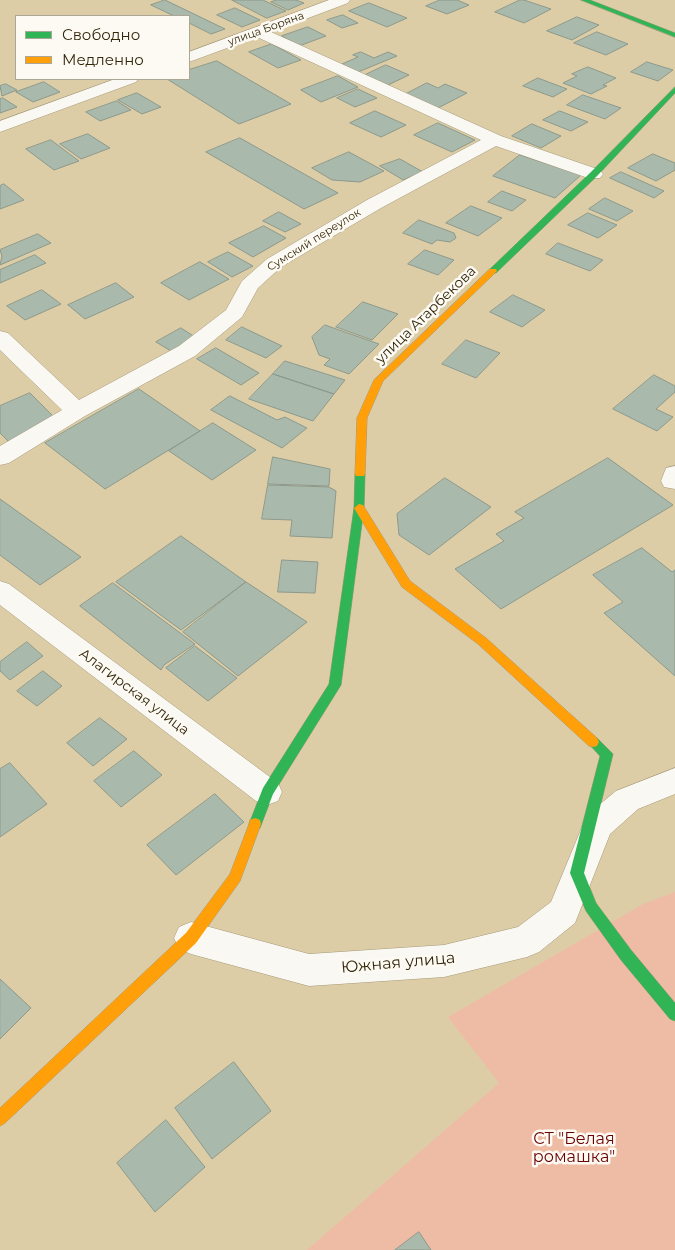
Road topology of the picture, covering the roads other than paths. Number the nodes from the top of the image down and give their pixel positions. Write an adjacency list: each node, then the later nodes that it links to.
1 (343, 0): 3 (street, улица Боряна)
2 (584, 0): 4 (street)
3 (258, 32): 5 (street, улица Боряна); 9 (street)
4 (675, 36)
5 (190, 57)
6 (127, 80): 8 (street)
7 (675, 88): 10 (street, улица Атарбекова)
8 (0, 127)
9 (495, 140): 10 (street); 12 (street, Сумский переулок)
10 (594, 174): 14 (street, улица Атарбекова)
11 (0, 338): 12 (street)
12 (77, 410): 13 (street, Сумский переулок)
13 (0, 457)
14 (359, 508): 17 (street, улица Атарбекова); 18 (street)
15 (0, 591): 17 (street, Алагирская улица)
16 (675, 781): 18 (street, Южная улица)
17 (267, 792): 19 (street)
18 (577, 874): 19 (street, Южная улица); 20 (street)
19 (191, 938): 21 (street)
20 (675, 1014)
21 (0, 1118)

